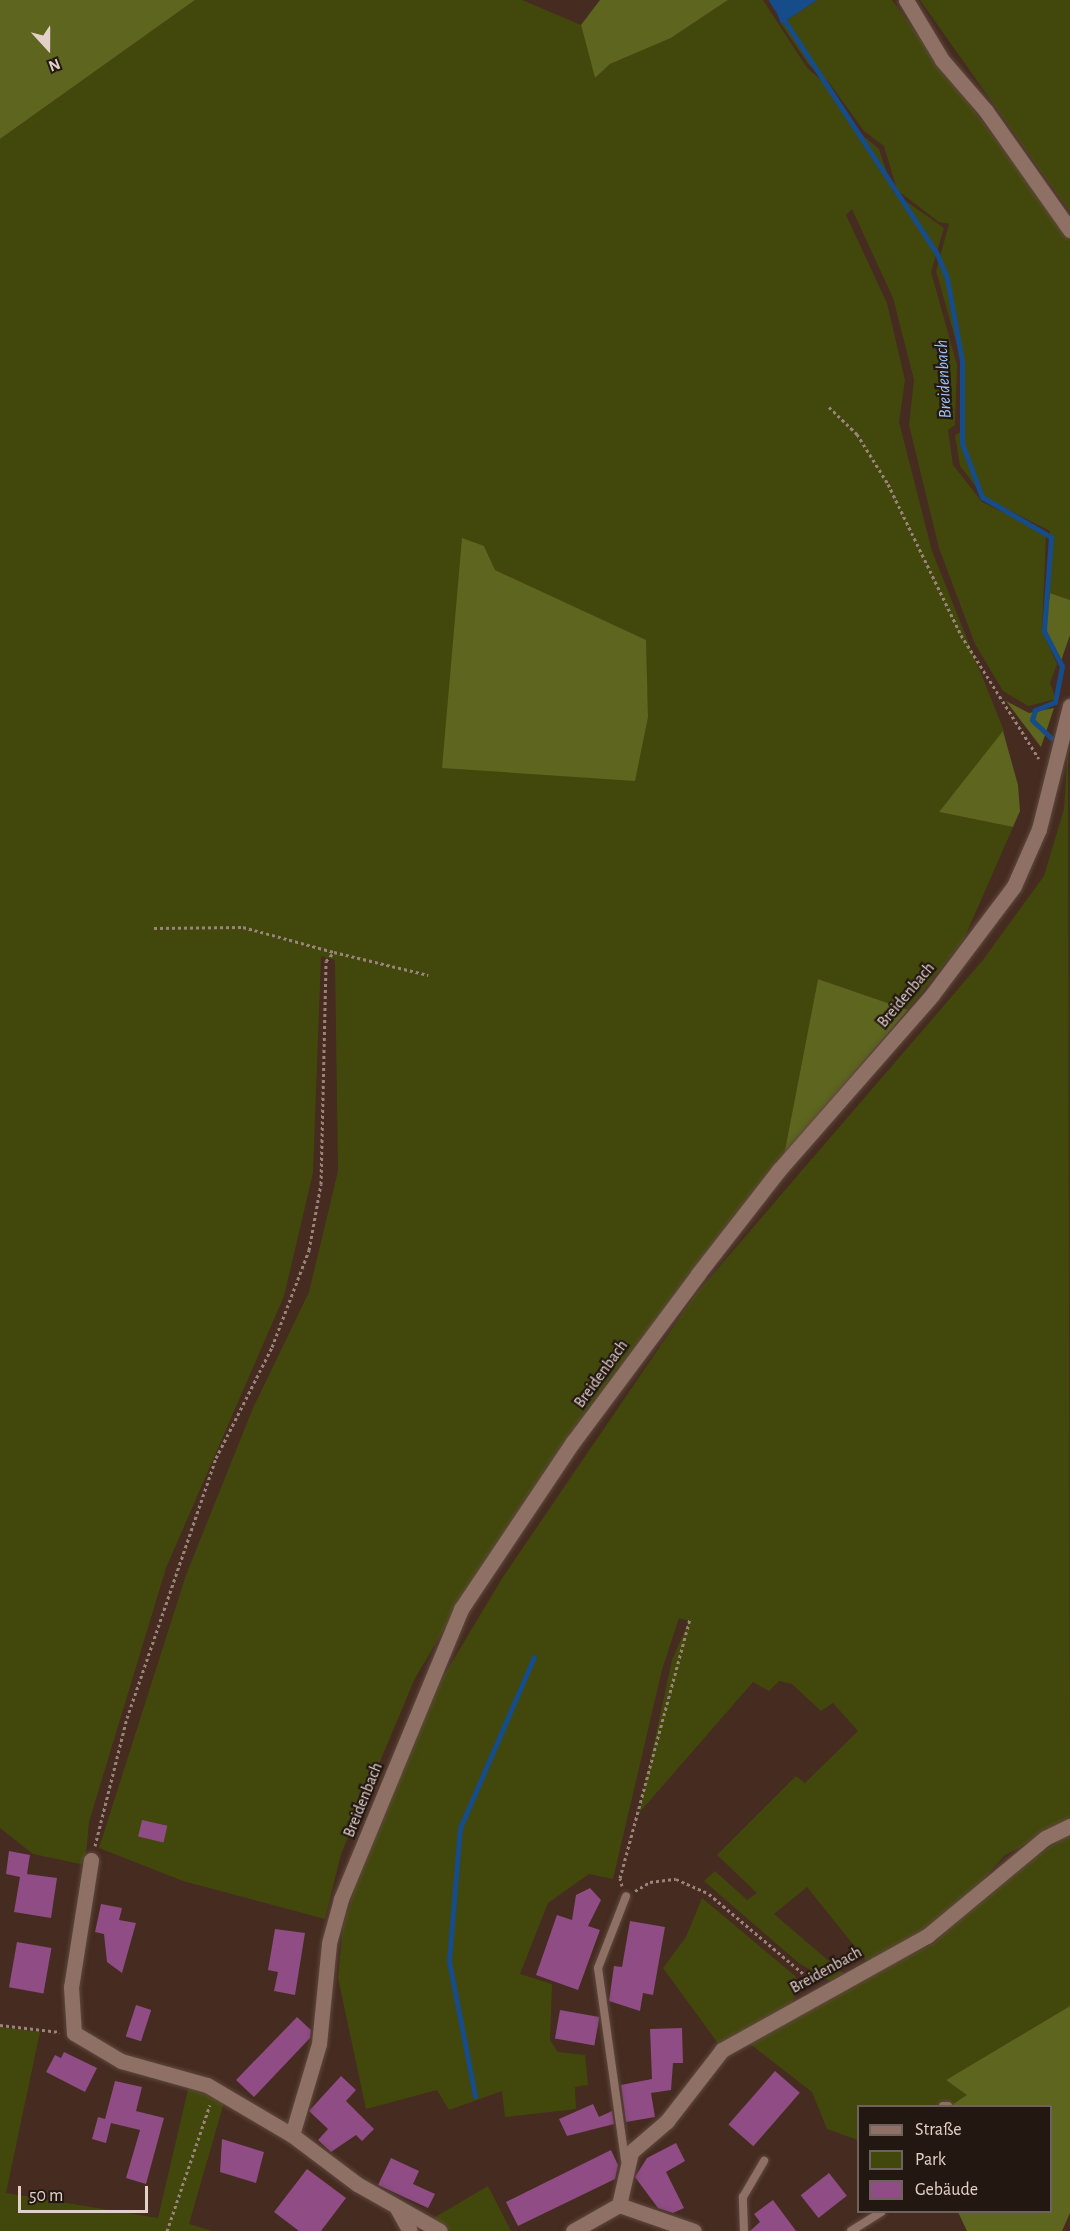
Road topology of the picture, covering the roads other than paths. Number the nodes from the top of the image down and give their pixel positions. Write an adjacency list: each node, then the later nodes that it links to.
1 (906, 0): 2 (street)
2 (1070, 230)
3 (1070, 706): 7 (street, Breidenbach)
4 (1070, 1826): 9 (street, Breidenbach)
5 (92, 1860): 7 (street)
6 (626, 1896): 9 (lane)
7 (292, 2135): 11 (street)
8 (764, 2161): 17 (lane)
9 (626, 2163): 10 (street)
10 (619, 2205): 15 (street); 16 (street)
11 (396, 2206): 13 (street); 14 (street)
12 (878, 2213): 18 (lane)
13 (410, 2231)
14 (440, 2231)
15 (573, 2231)
16 (694, 2231)
17 (744, 2231)
18 (851, 2231)

